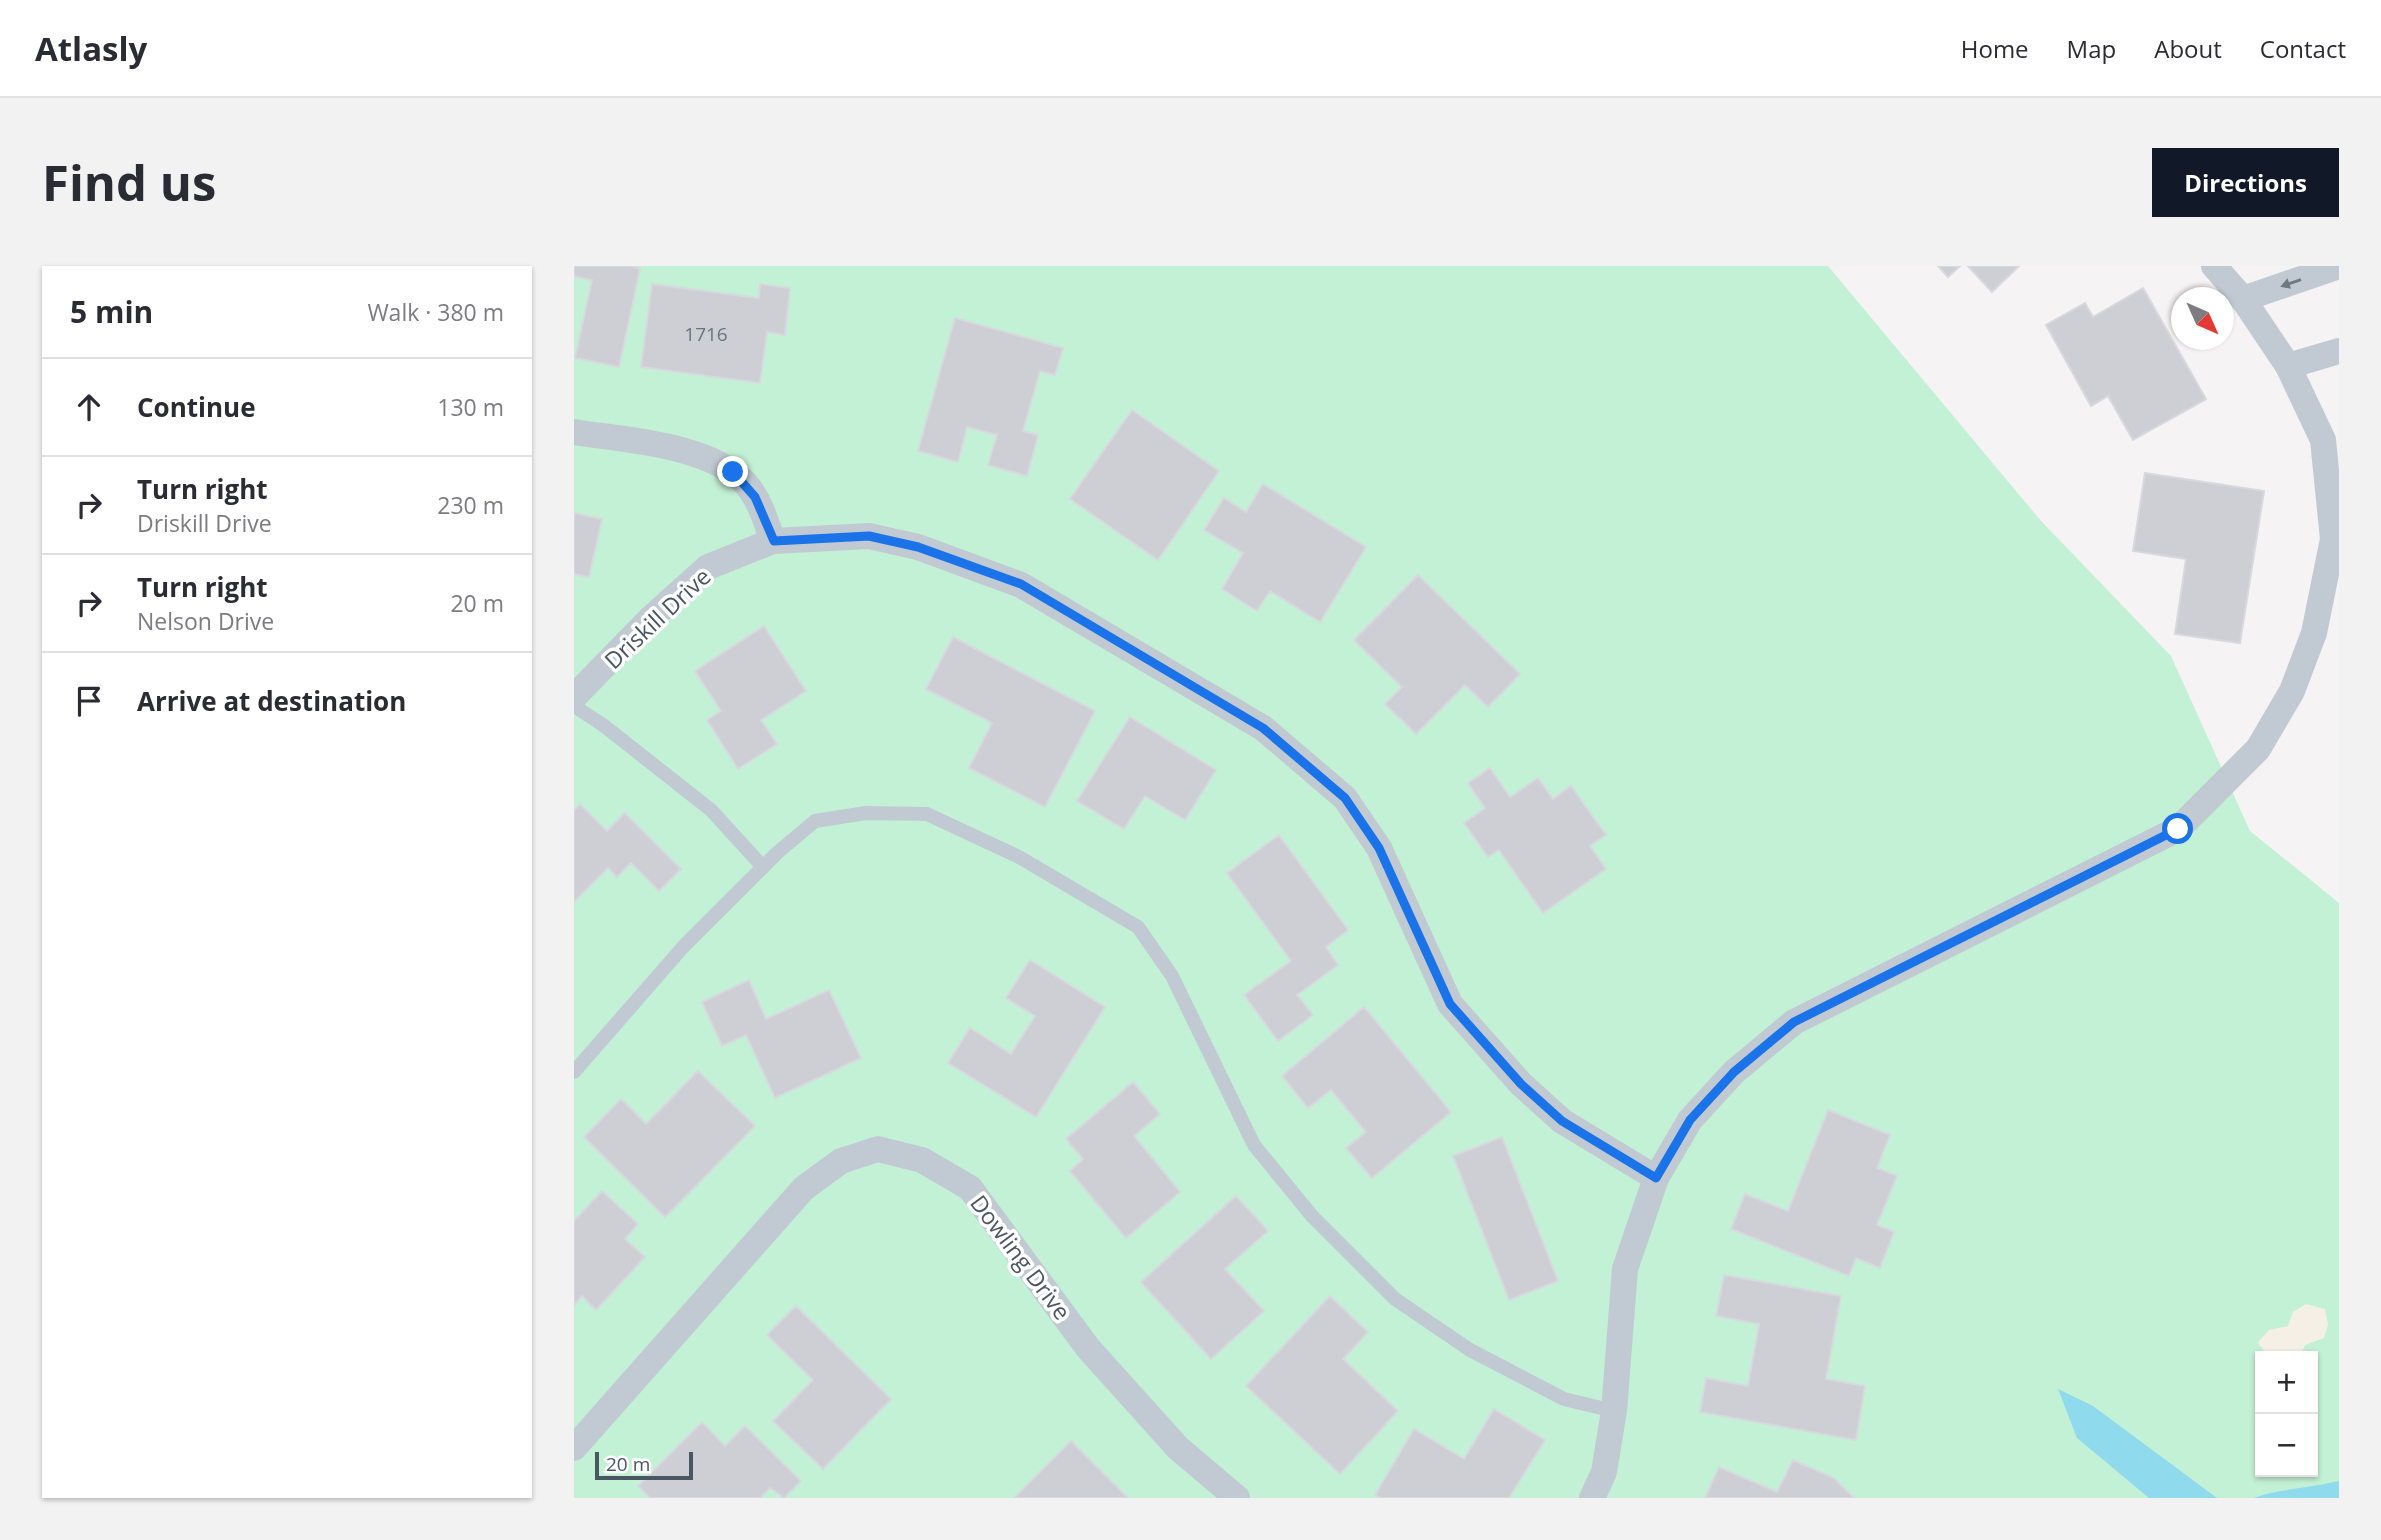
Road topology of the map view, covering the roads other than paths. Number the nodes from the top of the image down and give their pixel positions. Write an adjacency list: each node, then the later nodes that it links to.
1 (2214, 266): 3 (street)
2 (2339, 266): 3 (street, one-way to 3)
3 (2243, 299): 5 (street)
4 (2339, 351): 5 (street)
5 (2288, 366): 12 (street)
6 (574, 432): 7 (street)
7 (774, 541): 8 (street, Driskill Drive); 12 (street, Driskill Drive)
8 (574, 697)
9 (574, 706): 10 (lane)
10 (763, 867): 11 (lane); 13 (lane)
11 (574, 1072)
12 (1656, 1178): 13 (street)
13 (1614, 1411): 16 (street)
14 (574, 1448): 15 (street, Dowling Drive)
15 (1237, 1498)
16 (1592, 1498)

